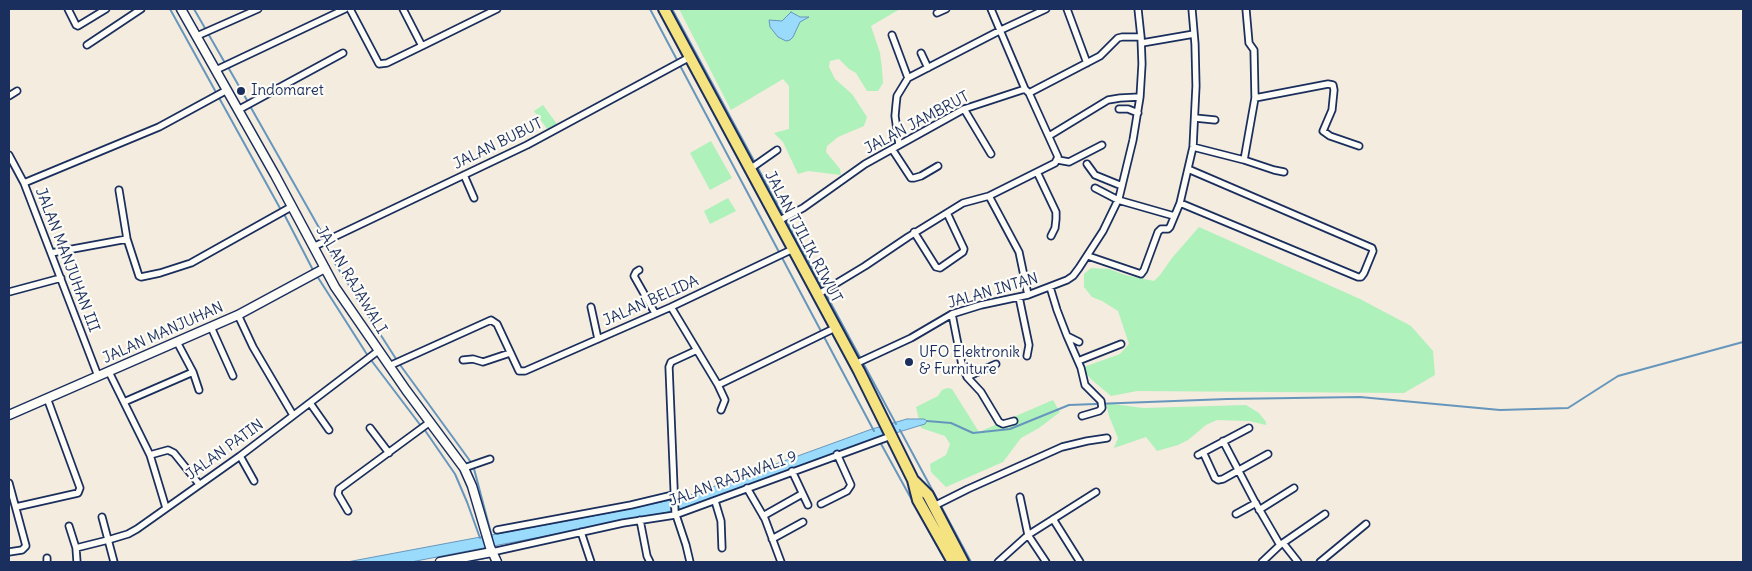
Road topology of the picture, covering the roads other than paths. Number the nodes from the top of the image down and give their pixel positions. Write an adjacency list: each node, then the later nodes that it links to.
1 (68, 9): 2 (street)
2 (106, 9)
3 (141, 9): 24 (street)
4 (181, 9): 22 (main road, JALAN RAJAWALI)
5 (258, 9): 22 (street)
6 (345, 9): 31 (street)
7 (350, 9): 25 (street)
8 (403, 9): 25 (street)
9 (497, 9): 25 (street)
10 (664, 9): 28 (highway, JALAN TJILIK RIWUT)
11 (946, 9): 18 (street)
12 (991, 9): 19 (street)
13 (1046, 9): 19 (street)
14 (1067, 9): 29 (street)
15 (1138, 9): 23 (street, JALAN INTAN)
16 (1192, 9): 20 (street)
17 (1246, 9): 38 (street)
18 (937, 13)
19 (1001, 30): 30 (street); 35 (street)
20 (1194, 34): 23 (street, JALAN JAMBRUT); 43 (street)
21 (892, 35): 32 (street)
22 (197, 36): 31 (main road, JALAN RAJAWALI)
23 (1141, 40): 29 (street, JALAN JAMBRUT); 37 (street, JALAN INTAN)
24 (87, 45)
25 (422, 46)
26 (343, 53): 41 (street)
27 (921, 53): 30 (street)
28 (690, 57): 58 (highway, JALAN TJILIK RIWUT); 62 (street, JALAN BUBUT)
29 (1087, 63): 35 (street, JALAN JAMBRUT)
30 (928, 68): 32 (street)
31 (216, 70): 33 (main road, JALAN RAJAWALI)
32 (908, 78): 46 (street)
33 (227, 90): 41 (main road, JALAN RAJAWALI); 63 (street)
34 (17, 91): 36 (street)
35 (1027, 91): 39 (street, JALAN JAMBRUT); 45 (street)
36 (9, 96)
37 (1140, 97): 42 (street, JALAN INTAN); 45 (street)
38 (1256, 98): 48 (street); 55 (street)
39 (964, 109): 46 (street, JALAN JAMBRUT); 52 (street)
40 (1119, 109): 42 (street)
41 (238, 110): 71 (main road, JALAN RAJAWALI)
42 (1138, 113): 64 (street, JALAN INTAN)
43 (1195, 118): 44 (street); 49 (street)
44 (1215, 120)
45 (1049, 136): 54 (street)
46 (898, 144): 50 (street, JALAN JAMBRUT)
47 (1102, 144): 54 (street)
48 (1359, 146)
49 (1193, 148): 55 (street); 59 (street)
50 (892, 149): 57 (street); 74 (street, JALAN JAMBRUT)
51 (777, 150): 58 (street)
52 (992, 154)
53 (9, 155): 63 (street, JALAN MANJUHAN III)
54 (1058, 160): 60 (street)
55 (1244, 160): 61 (street)
56 (1087, 164): 64 (street)
57 (938, 166)
58 (750, 169): 74 (highway, JALAN TJILIK RIWUT)
59 (1188, 169): 70 (street); 70 (street)
60 (1036, 172): 67 (street); 76 (street)
61 (1284, 172)
62 (464, 175): 68 (street); 78 (street, JALAN BUBUT)
63 (24, 183): 80 (street, JALAN MANJUHAN III)
64 (1122, 186): 69 (street, JALAN INTAN)
65 (1094, 188): 69 (street)
66 (120, 190): 77 (street)
67 (989, 196): 72 (street); 88 (street)
68 (474, 198)
69 (1118, 200): 73 (street); 81 (street, JALAN INTAN)
70 (1180, 203): 73 (street)
71 (291, 207): 77 (street); 78 (main road, JALAN RAJAWALI)
72 (947, 213): 75 (street); 75 (street)
73 (1174, 216): 81 (street)
74 (778, 221): 79 (highway, JALAN TJILIK RIWUT)
75 (914, 232): 87 (street)
76 (1051, 236)
77 (127, 239): 80 (street)
78 (313, 247): 82 (main road, JALAN RAJAWALI)
79 (793, 250): 87 (highway, JALAN TJILIK RIWUT); 91 (street, JALAN BELIDA)
80 (51, 253): 84 (street, JALAN MANJUHAN III)
81 (1088, 256): 85 (street, JALAN INTAN)
82 (325, 268): 94 (main road, JALAN MANJUHAN); 103 (main road, JALAN RAJAWALI)
83 (639, 270): 92 (street)
84 (61, 278): 86 (street); 113 (street, JALAN MANJUHAN III)
85 (1050, 287): 88 (street, JALAN INTAN); 97 (street)
86 (9, 292)
87 (817, 295): 96 (highway, JALAN TJILIK RIWUT)
88 (1028, 295): 89 (street, JALAN INTAN)
89 (1018, 297): 93 (street, JALAN INTAN); 105 (street)
90 (591, 306): 98 (street)
91 (671, 307): 92 (street, JALAN BELIDA); 102 (street)
92 (655, 313): 98 (street, JALAN BELIDA)
93 (952, 314): 108 (street, JALAN INTAN); 115 (street)
94 (238, 315): 95 (main road, JALAN MANJUHAN); 123 (street)
95 (211, 327): 99 (main road, JALAN MANJUHAN); 114 (street)
96 (835, 328): 108 (highway, JALAN TJILIK RIWUT); 116 (street)
97 (1067, 336): 100 (street); 107 (street)
98 (598, 339): 104 (street, JALAN BELIDA)
99 (177, 342): 111 (main road, JALAN MANJUHAN); 112 (street)
100 (1079, 342)
101 (1121, 344): 107 (street)
102 (697, 350): 116 (street); 150 (street)
103 (378, 351): 110 (main road, JALAN RAJAWALI); 120 (street, JALAN PATIN)
104 (510, 353): 106 (street); 110 (street)
105 (1027, 356)
106 (463, 360)
107 (1078, 361): 124 (street)
108 (855, 364): 128 (highway, JALAN TJILIK RIWUT)
109 (996, 364): 115 (street)
110 (389, 366): 126 (main road, JALAN RAJAWALI)
111 (109, 372): 113 (main road, JALAN MANJUHAN); 119 (street)
112 (192, 372): 117 (street); 119 (street)
113 (98, 376): 118 (main road, JALAN MANJUHAN)
114 (233, 376)
115 (967, 377): 125 (street)
116 (718, 385): 121 (street)
117 (199, 390)
118 (47, 398): 122 (main road, JALAN MANJUHAN); 157 (street)
119 (124, 402): 136 (street)
120 (310, 403): 123 (street, JALAN PATIN); 130 (street)
121 (721, 410)
122 (9, 415)
123 (293, 415): 137 (street, JALAN PATIN)
124 (1082, 416)
125 (1014, 421)
126 (430, 422): 133 (street); 139 (main road, JALAN RAJAWALI)
127 (370, 428): 133 (street)
128 (888, 428): 134 (street, JALAN RAJAWALI 9); 142 (highway, JALAN TJILIK RIWUT)
129 (1249, 428): 132 (street)
130 (329, 430)
131 (1107, 438): 156 (street)
132 (1223, 441): 141 (street); 141 (street)
133 (389, 453): 160 (street)
134 (837, 454): 140 (street, JALAN RAJAWALI 9); 154 (street)
135 (1268, 454): 141 (street)
136 (150, 456): 145 (street); 158 (street)
137 (240, 456): 143 (street); 145 (street, JALAN PATIN)
138 (490, 459): 139 (street)
139 (464, 468): 179 (main road, JALAN RAJAWALI)
140 (792, 471): 146 (street, JALAN RAJAWALI 9); 149 (street)
141 (1239, 471): 153 (street)
142 (913, 480): 156 (highway, JALAN TJILIK RIWUT); 189 (highway, JALAN TJILIK RIWUT)
143 (254, 481)
144 (9, 483): 157 (street)
145 (199, 484): 158 (street, JALAN PATIN)
146 (747, 488): 152 (street, JALAN RAJAWALI 9); 164 (street)
147 (1294, 488): 159 (street)
148 (1096, 492): 166 (street)
149 (802, 494): 155 (street); 164 (street)
150 (673, 497): 161 (street); 171 (street)
151 (1020, 497): 173 (street)
152 (715, 501): 161 (street, JALAN RAJAWALI 9); 178 (street)
153 (1256, 503): 159 (street); 162 (street)
154 (821, 504)
155 (808, 505)
156 (934, 506): 190 (highway, JALAN TJILIK RIWUT)
157 (16, 507): 180 (street)
158 (166, 508): 175 (street, JALAN PATIN)
159 (1259, 510): 176 (street)
160 (348, 511)
161 (675, 513): 167 (street, JALAN RAJAWALI 9); 187 (street)
162 (1236, 514)
163 (1325, 514): 176 (street)
164 (763, 516): 174 (street)
165 (102, 517): 175 (street)
166 (1053, 519): 173 (street); 193 (street)
167 (640, 520): 172 (street, JALAN RAJAWALI 9); 186 (street)
168 (803, 522): 174 (street)
169 (1366, 524): 196 (street)
170 (69, 526): 177 (street)
171 (498, 530)
172 (581, 532): 179 (street, JALAN RAJAWALI 9); 185 (street)
173 (1028, 534): 191 (street); 192 (street)
174 (772, 539): 188 (street)
175 (108, 540): 177 (street, JALAN PATIN); 182 (street)
176 (1281, 544): 194 (street); 195 (street)
177 (76, 548): 181 (street)
178 (722, 548)
179 (491, 550): 183 (main road); 184 (main road, JALAN RAJAWALI)
180 (9, 552)
181 (77, 562)
182 (114, 562)
183 (440, 562)
184 (497, 562)
185 (592, 562)
186 (650, 562)
187 (690, 562)
188 (781, 562)
189 (953, 562)
190 (963, 562)
191 (998, 562)
192 (1046, 562)
193 (1080, 562)
194 (1262, 562)
195 (1298, 562)
196 (1320, 562)

